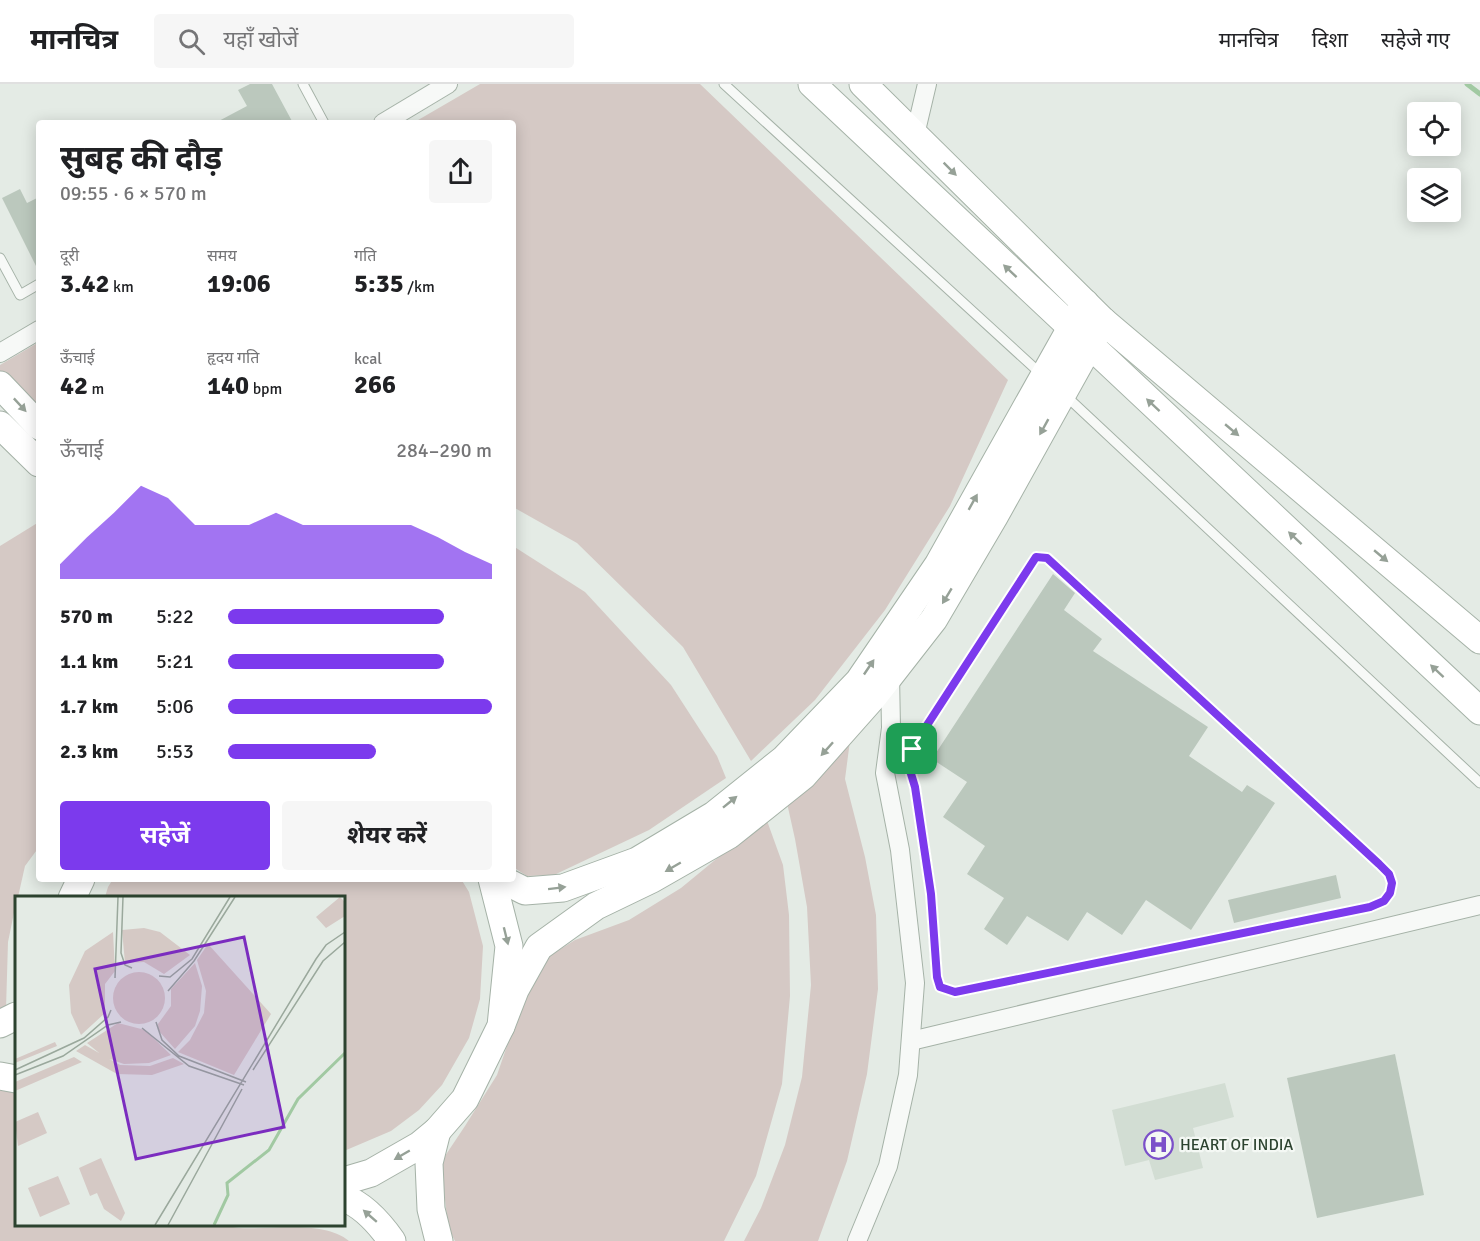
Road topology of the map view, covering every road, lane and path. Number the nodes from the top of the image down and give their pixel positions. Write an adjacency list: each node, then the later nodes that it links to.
1 (303, 84): 7 (lane)
2 (448, 84): 8 (street)
3 (724, 84): 17 (lane)
4 (812, 84): 14 (street, one-way to 4)
5 (863, 84): 9 (street)
6 (927, 84): 9 (street)
7 (322, 120)
8 (388, 120)
9 (915, 135): 12 (street, one-way to 12)
10 (0, 258): 11 (lane)
11 (36, 286)
12 (1094, 312): 14 (street); 21 (street, one-way to 21)
13 (36, 331): 15 (street)
14 (1080, 337): 17 (street); 23 (street, one-way to 14)
15 (3, 347)
16 (0, 385): 18 (street, one-way to 18)
17 (1053, 385): 22 (street, one-way to 22); 26 (lane); 29 (street, one-way to 17)
18 (36, 423)
19 (0, 424): 20 (street)
20 (36, 460)
21 (1480, 640)
22 (890, 675): 24 (street); 34 (street, one-way to 34)
23 (1480, 711)
24 (891, 728): 25 (lane); 35 (street)
25 (912, 749): 25 (lane)
26 (1480, 783)
27 (80, 882): 30 (street)
28 (493, 882): 34 (street, one-way to 34)
29 (507, 882)
30 (72, 896)
31 (1480, 905): 35 (street)
32 (15, 1016): 33 (street)
33 (0, 1024)
34 (501, 1026): 38 (street)
35 (911, 1041): 43 (street)
36 (0, 1076): 37 (street)
37 (15, 1079)
38 (437, 1131): 39 (street, one-way to 39); 42 (street)
39 (345, 1181)
40 (345, 1198): 41 (street, one-way to 40)
41 (392, 1241)
42 (439, 1241)
43 (857, 1241)

